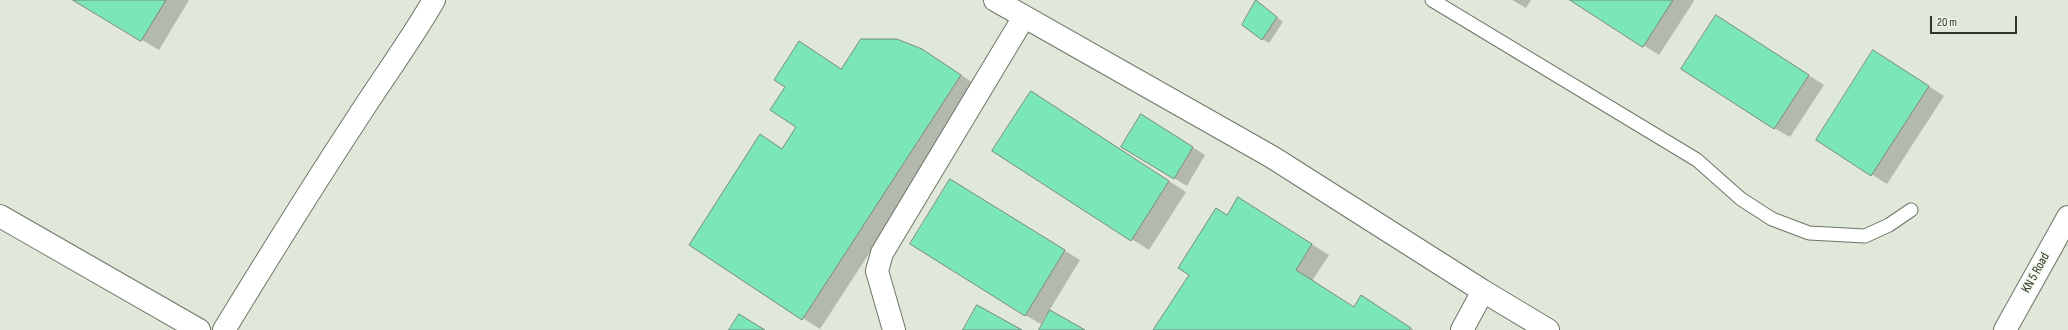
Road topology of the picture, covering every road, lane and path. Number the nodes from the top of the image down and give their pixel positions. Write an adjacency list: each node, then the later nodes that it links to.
1 (434, 0): 10 (street)
2 (995, 0): 4 (street)
3 (1432, 0): 5 (lane)
4 (1024, 18): 8 (street); 11 (street)
5 (1911, 210)
6 (0, 216): 9 (street)
7 (2068, 217): 14 (street, KN 5 Road)
8 (1482, 291): 12 (street); 13 (street)
9 (191, 328)
10 (224, 330)
11 (894, 330)
12 (1462, 330)
13 (1548, 330)
14 (2005, 330)

